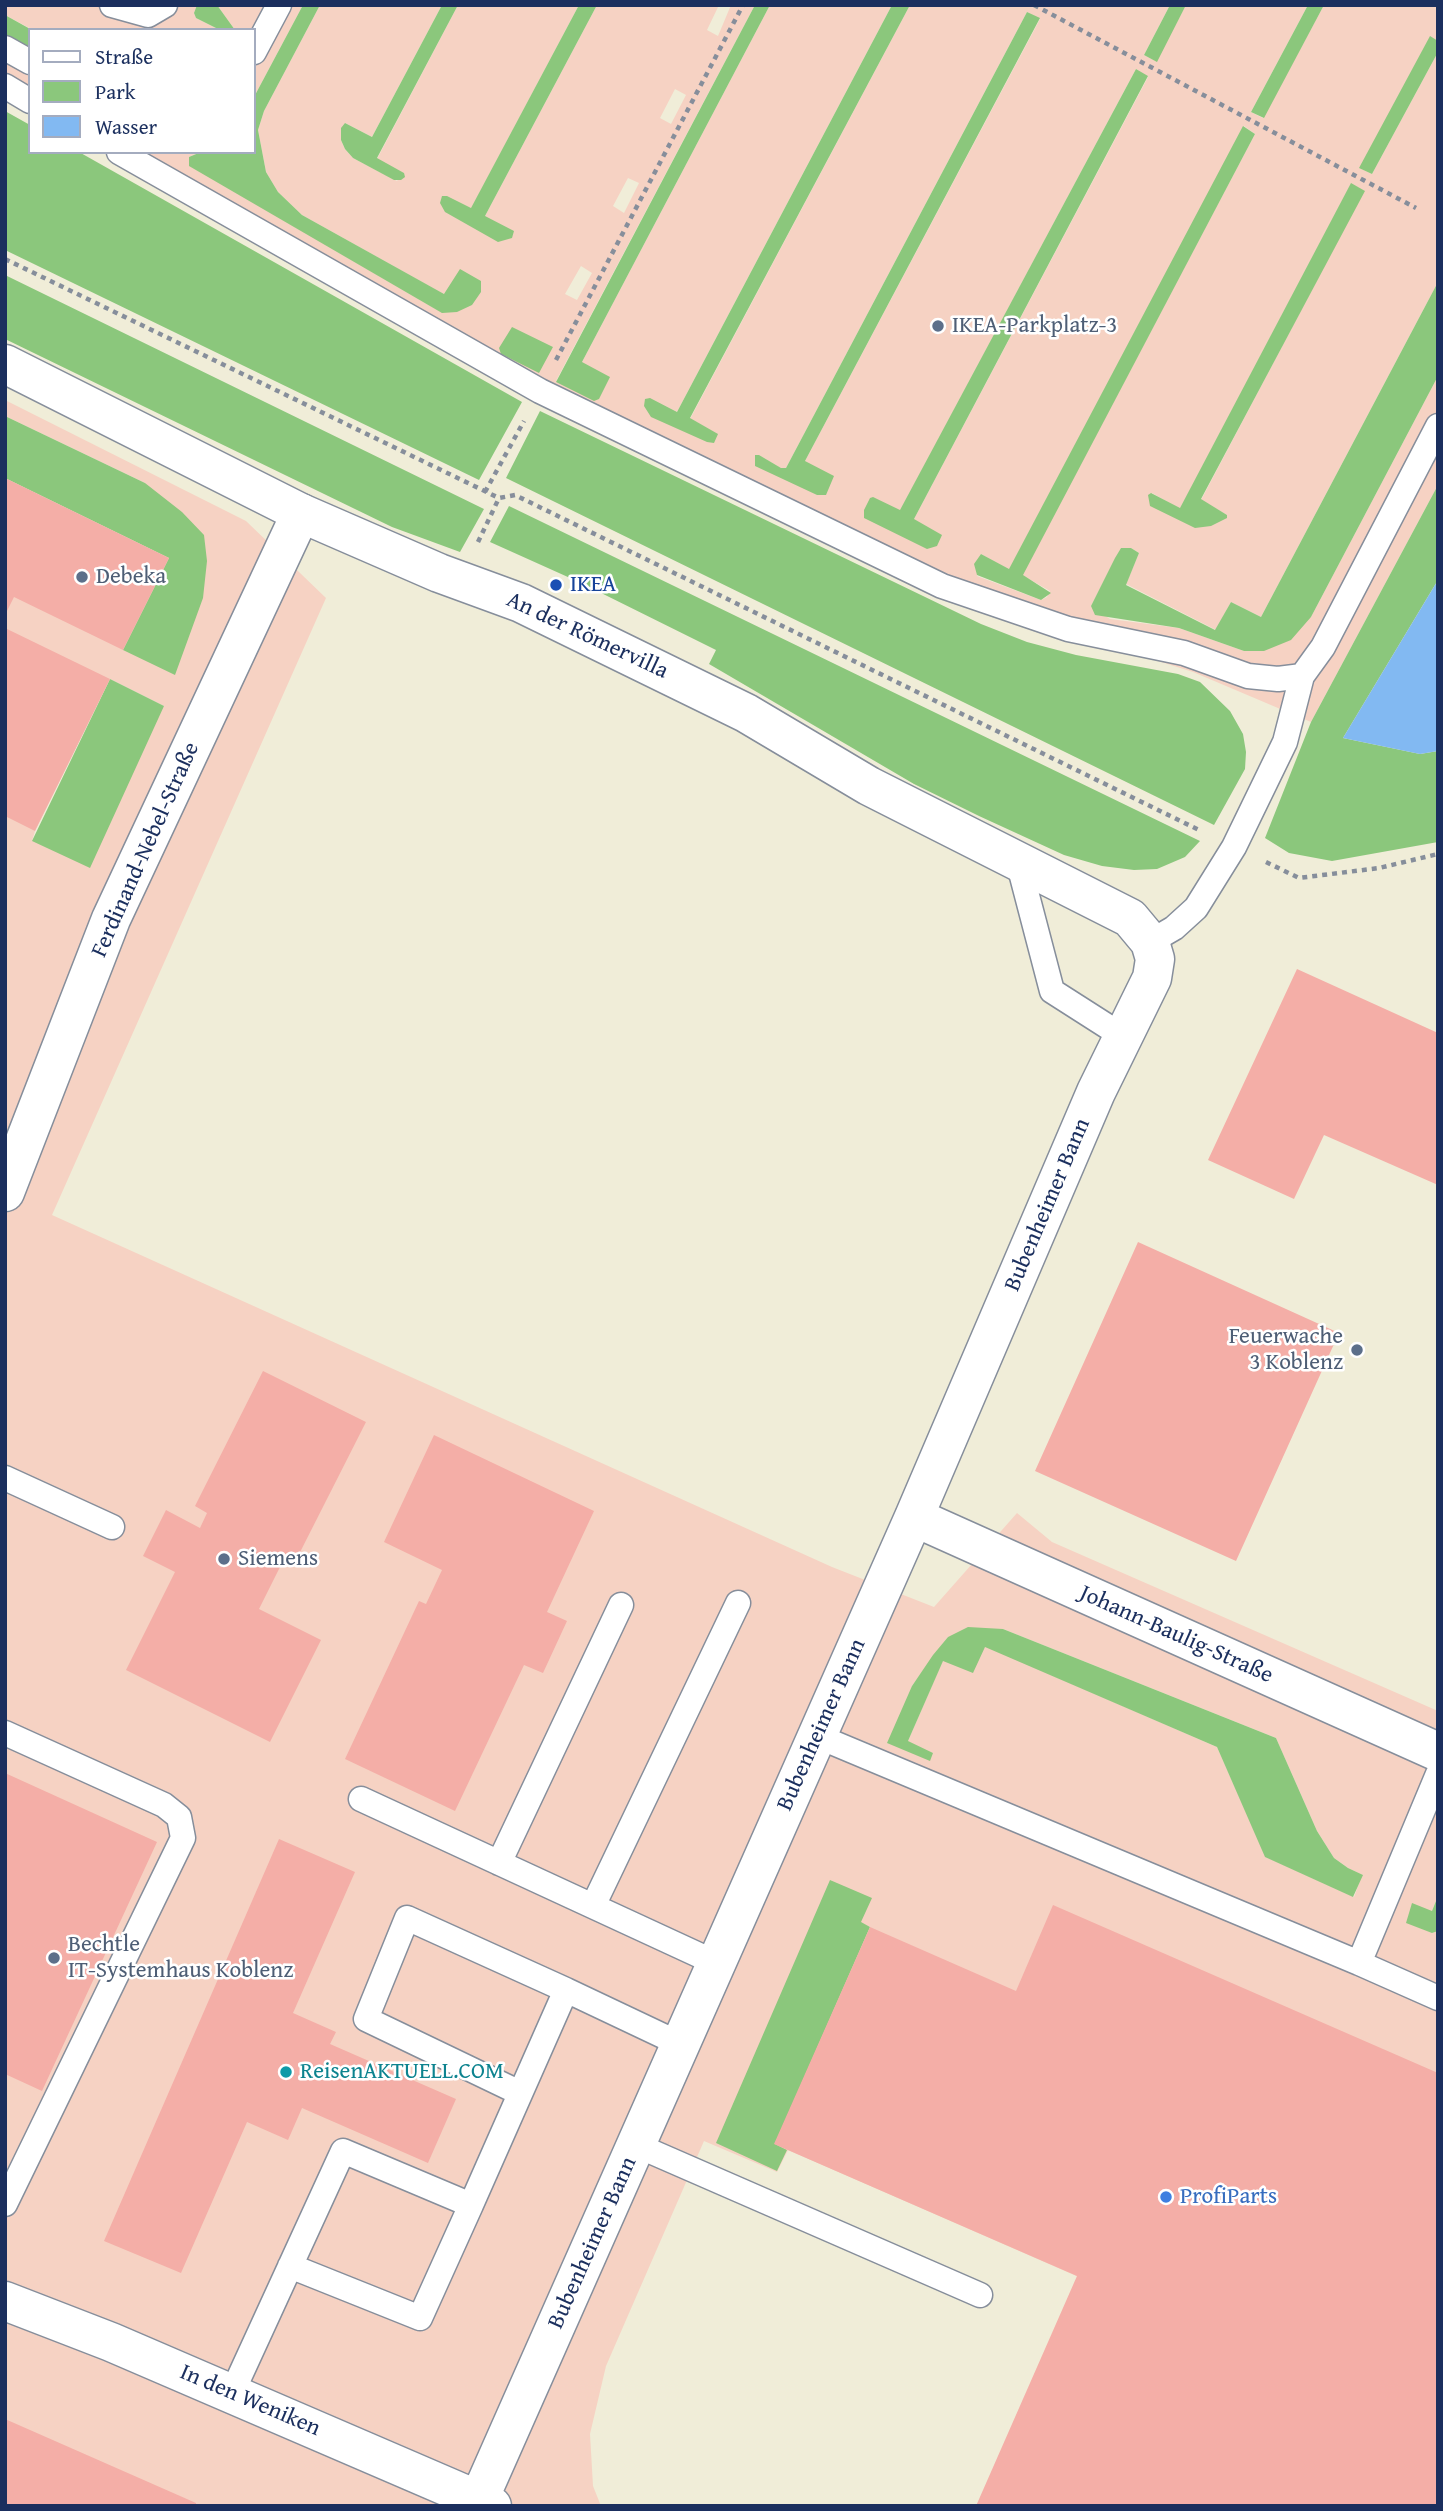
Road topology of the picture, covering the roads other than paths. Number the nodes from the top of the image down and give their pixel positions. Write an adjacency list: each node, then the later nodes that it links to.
1 (112, 5): 2 (lane)
2 (165, 5)
3 (267, 11): 4 (lane)
4 (256, 46)
5 (5, 48): 6 (lane)
6 (28, 61)
7 (5, 86): 8 (lane)
8 (28, 100)
9 (123, 154): 13 (lane)
10 (5, 365): 12 (street, An der Römervilla)
11 (1438, 426): 13 (lane)
12 (301, 513): 14 (street, An der Römervilla); 17 (street, Ferdinand-Nebel-Straße)
13 (1302, 676): 15 (lane)
14 (1018, 861): 15 (street, An der Römervilla); 16 (lane)
15 (1150, 942): 16 (street, Bubenheimer Bann)
16 (1124, 1037): 19 (street, Bubenheimer Bann)
17 (5, 1192)
18 (5, 1478): 20 (lane)
19 (914, 1517): 24 (street, Bubenheimer Bann); 25 (street, Johann-Baulig-Straße)
20 (112, 1527)
21 (738, 1603): 29 (lane)
22 (621, 1605): 28 (lane)
23 (5, 1733): 37 (lane)
24 (817, 1736): 30 (street, Bubenheimer Bann); 31 (lane)
25 (1438, 1752)
26 (1438, 1774): 31 (lane)
27 (361, 1799): 28 (lane)
28 (499, 1863): 29 (lane)
29 (593, 1906): 30 (lane)
30 (716, 1964): 34 (street, Bubenheimer Bann)
31 (1359, 1964): 33 (lane)
32 (566, 1990): 34 (lane); 35 (lane); 35 (lane)
33 (1438, 1998)
34 (680, 2045): 36 (street, Bubenheimer Bann)
35 (520, 2093): 39 (lane)
36 (636, 2146): 41 (lane); 44 (street, Bubenheimer Bann)
37 (13, 2167): 38 (lane)
38 (5, 2204)
39 (471, 2205): 40 (lane); 40 (lane)
40 (290, 2266): 43 (lane)
41 (979, 2295)
42 (5, 2301): 43 (street, In den Weniken)
43 (232, 2393): 44 (street, In den Weniken)
44 (482, 2504)

